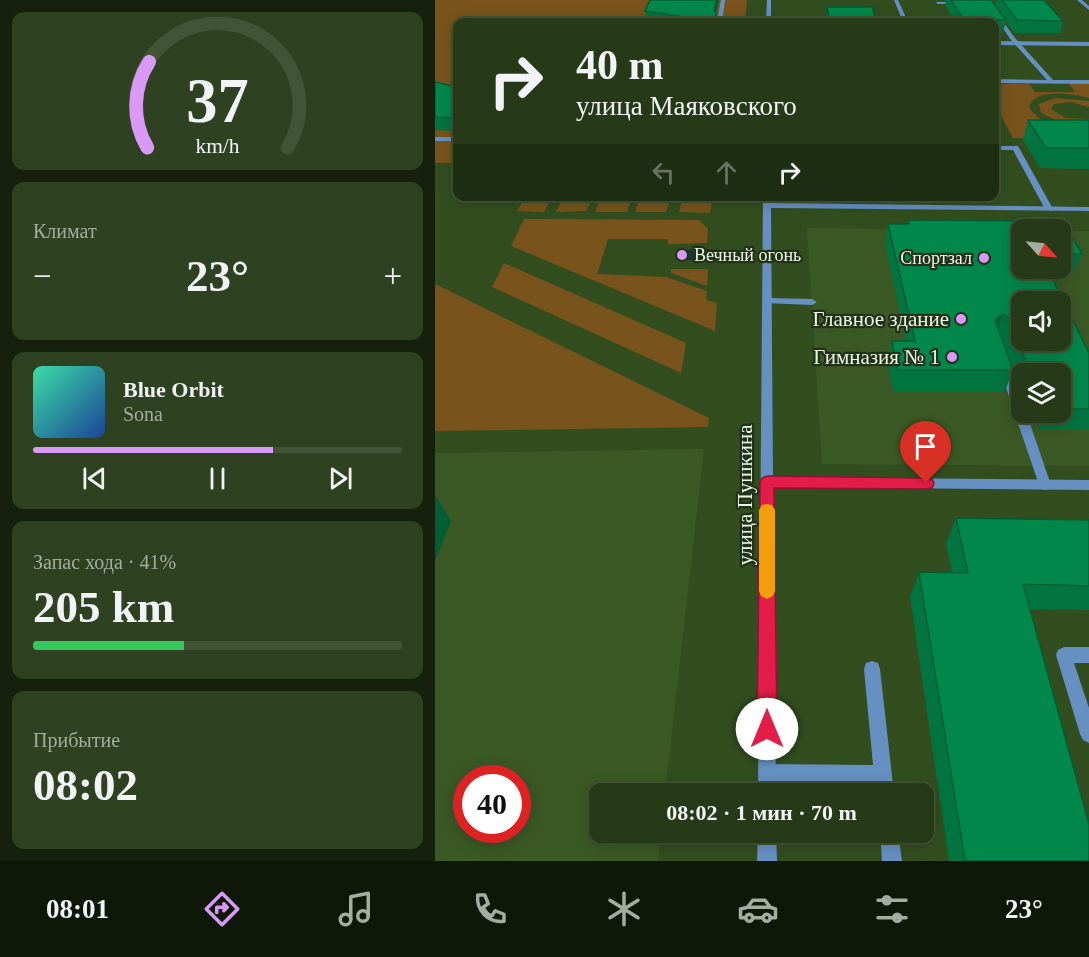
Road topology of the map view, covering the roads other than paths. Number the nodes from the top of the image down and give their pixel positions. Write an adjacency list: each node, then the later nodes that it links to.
1 (723, 0): 11 (street)
2 (769, 0): 12 (street)
3 (896, 0): 13 (street)
4 (1079, 0): 10 (street)
5 (986, 2): 8 (street); 9 (street); 14 (street)
6 (938, 3): 7 (street)
7 (967, 3)
8 (977, 3)
9 (997, 3)
10 (1089, 9)
11 (720, 18)
12 (769, 18)
13 (904, 18)
14 (998, 18)
15 (999, 20): 17 (street)
16 (999, 43): 17 (street)
17 (1017, 44): 18 (street); 20 (street)
18 (1089, 44)
19 (999, 81): 20 (street)
20 (1052, 82): 21 (street)
21 (1089, 82)
22 (435, 139): 23 (street)
23 (453, 139)
24 (999, 148): 26 (street)
25 (767, 201): 26 (street); 28 (street, улица Пушкина)
26 (1049, 209): 27 (street)
27 (1089, 209)
28 (768, 301): 29 (street); 31 (street, улица Пушкина)
29 (812, 302)
30 (998, 351): 32 (street)
31 (767, 482): 32 (street); 37 (street, улица Пушкина)
32 (1045, 485): 33 (street)
33 (1089, 485)
34 (1089, 655): 36 (street)
35 (872, 669): 38 (street)
36 (1089, 734)
37 (767, 773): 38 (street); 39 (street, улица Пушкина)
38 (883, 774): 40 (street)
39 (767, 783)
40 (884, 783)
41 (767, 843): 43 (street)
42 (890, 843): 44 (street)
43 (767, 861)
44 (892, 861)

